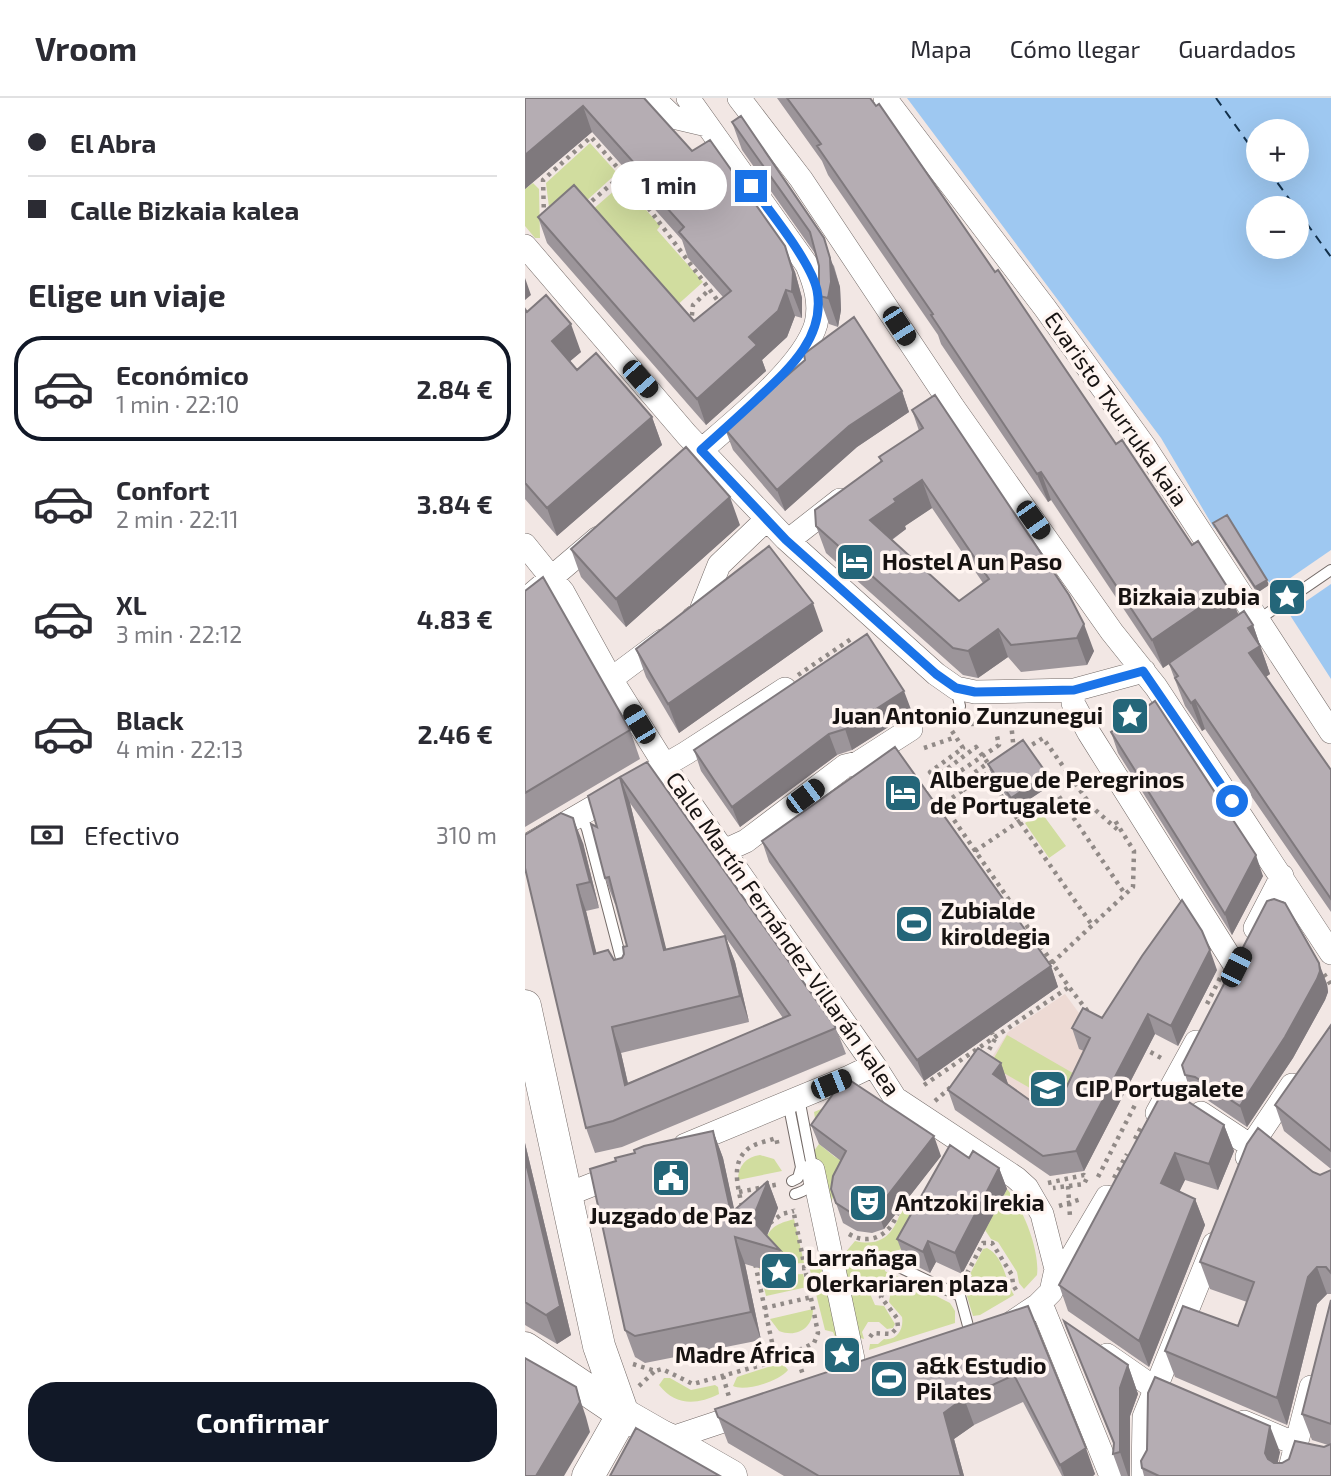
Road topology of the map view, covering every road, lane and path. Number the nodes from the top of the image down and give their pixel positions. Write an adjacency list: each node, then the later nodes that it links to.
1 (653, 98): 5 (street)
2 (688, 98): 5 (street)
3 (739, 98): 29 (street)
4 (885, 98): 25 (street, Evaristo Txurruka kaia)
5 (707, 125): 15 (street)
6 (623, 174): 7 (path); 8 (path); 10 (path)
7 (544, 217)
8 (593, 217)
9 (525, 246): 15 (street)
10 (709, 289): 11 (path); 13 (path)
11 (727, 315)
12 (682, 317): 13 (path)
13 (691, 327): 14 (path)
14 (696, 333)
15 (701, 450): 16 (street); 18 (street)
16 (674, 474)
17 (860, 484): 20 (street)
18 (767, 519): 20 (street); 28 (street)
19 (613, 525): 23 (street)
20 (786, 540): 31 (street)
21 (525, 545): 23 (street, Calle Martín Fernández Villarán kalea)
22 (1331, 570): 25 (lane)
23 (552, 577): 24 (street); 28 (street, Calle Martín Fernández Villarán kalea)
24 (525, 600)
25 (1267, 614): 26 (street); 39 (street, Evaristo Txurruka kaia)
26 (1238, 634)
27 (853, 637): 30 (path)
28 (611, 678): 45 (street, Calle Martín Fernández Villarán kalea)
29 (1158, 678): 32 (street); 55 (street)
30 (790, 683): 45 (street)
31 (956, 688): 32 (street); 33 (lane)
32 (1074, 690): 55 (street)
33 (957, 720): 36 (path)
34 (1011, 722): 35 (path); 37 (path); 43 (path)
35 (969, 724)
36 (948, 725): 38 (path); 41 (path)
37 (1063, 728)
38 (917, 730): 41 (path); 53 (street)
39 (1331, 732)
40 (997, 736): 42 (path)
41 (956, 737): 42 (path)
42 (983, 755): 48 (path); 49 (path)
43 (1015, 755): 44 (path); 56 (path)
44 (1006, 760)
45 (664, 765): 50 (street); 53 (street, Calle Martín Fernández Villarán kalea)
46 (998, 765): 47 (path)
47 (986, 774): 49 (path); 51 (path)
48 (940, 785)
49 (962, 791): 54 (path)
50 (581, 815): 52 (street); 60 (lane)
51 (1020, 822): 54 (path); 56 (path); 57 (path)
52 (525, 847)
53 (724, 851): 68 (street, Calle Martín Fernández Villarán kalea)
54 (975, 851): 59 (path)
55 (1282, 876): 58 (street)
56 (1125, 894): 57 (path)
57 (1092, 926): 59 (path)
58 (1331, 953)
59 (1052, 963): 61 (path)
60 (626, 978)
61 (1069, 988): 63 (path); 65 (path)
62 (526, 1015): 92 (street)
63 (1094, 1016)
64 (1204, 1028): 77 (street)
65 (993, 1036): 69 (path); 72 (path)
66 (1135, 1043): 67 (path)
67 (1170, 1063)
68 (874, 1065): 74 (street); 112 (street, Calle Martín Fernández Villarán kalea)
69 (975, 1065)
70 (1305, 1065): 78 (street)
71 (955, 1083): 75 (path)
72 (924, 1085)
73 (1138, 1099): 88 (path)
74 (793, 1100): 81 (street); 83 (lane); 87 (lane)
75 (934, 1101)
76 (1195, 1110): 78 (street)
77 (1147, 1129)
78 (1257, 1139): 79 (street); 84 (street)
79 (1282, 1147)
80 (779, 1148): 91 (path)
81 (665, 1154)
82 (640, 1165): 92 (street)
83 (813, 1170): 95 (lane); 123 (street)
84 (1241, 1172)
85 (1120, 1175): 112 (street)
86 (1052, 1180): 89 (path)
87 (790, 1182): 91 (path)
88 (1095, 1183)
89 (1068, 1186): 90 (path); 96 (path)
90 (1051, 1188)
91 (739, 1192): 100 (path)
92 (566, 1195): 116 (street)
93 (1089, 1195): 96 (path)
94 (901, 1196): 103 (path)
95 (793, 1198): 98 (path)
96 (1069, 1204): 97 (path); 99 (path)
97 (1048, 1208)
98 (794, 1211): 102 (path); 107 (path)
99 (1069, 1212)
100 (744, 1215)
101 (1222, 1223): 129 (street)
102 (763, 1230)
103 (863, 1239)
104 (754, 1261): 113 (path)
105 (897, 1266): 115 (lane)
106 (777, 1267): 107 (path)
107 (806, 1268): 111 (path)
108 (966, 1275): 110 (path)
109 (885, 1288): 123 (path)
110 (1015, 1288)
111 (812, 1297): 113 (path); 119 (path)
112 (1047, 1302): 114 (street); 115 (street); 140 (street)
113 (764, 1307): 121 (path)
114 (1073, 1332)
115 (972, 1339): 118 (street)
116 (599, 1346): 120 (street); 134 (street)
117 (1094, 1346): 129 (street)
118 (945, 1348)
119 (796, 1353): 121 (path); 126 (path)
120 (535, 1354): 134 (street)
121 (776, 1360): 127 (path)
122 (629, 1362): 125 (path)
123 (859, 1364)
124 (1315, 1370): 135 (street)
125 (655, 1371): 127 (path); 128 (path)
126 (803, 1375)
127 (723, 1376): 131 (path)
128 (639, 1387)
129 (1157, 1387): 130 (street); 141 (street)
130 (1183, 1395)
131 (729, 1397)
132 (773, 1405): 134 (street)
133 (1221, 1412): 135 (street)
134 (631, 1419): 137 (street); 138 (street); 139 (street)
135 (1296, 1447): 136 (street); 142 (street)
136 (1319, 1457)
137 (588, 1476)
138 (611, 1476)
139 (731, 1476)
140 (1111, 1476)
141 (1143, 1476)
142 (1288, 1476)

